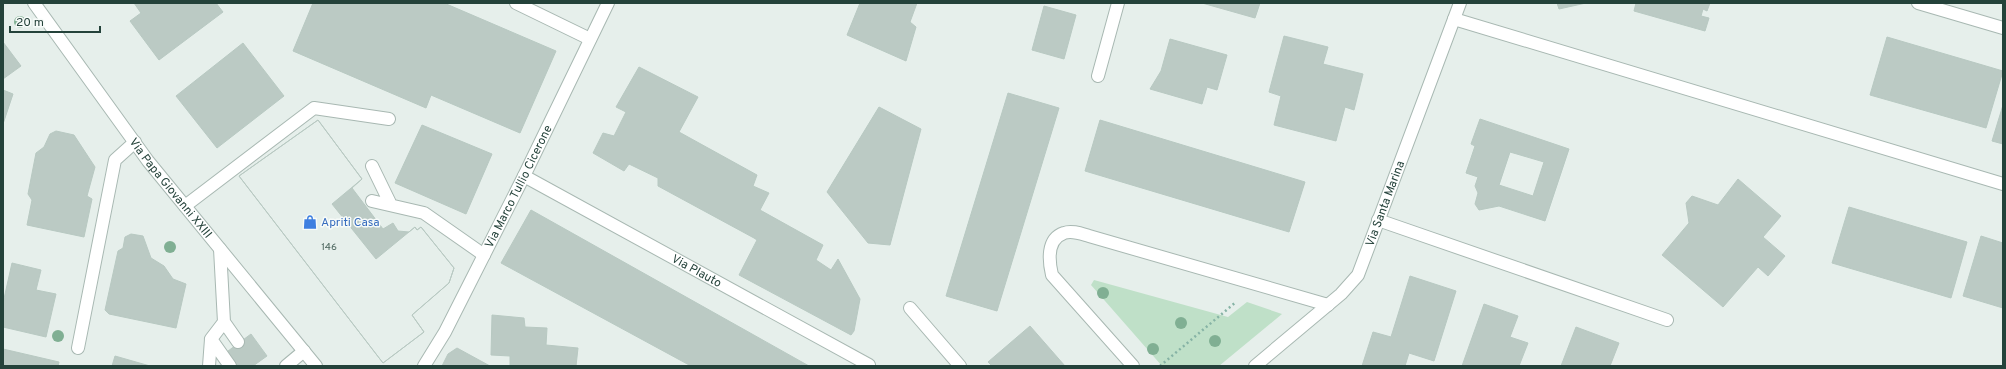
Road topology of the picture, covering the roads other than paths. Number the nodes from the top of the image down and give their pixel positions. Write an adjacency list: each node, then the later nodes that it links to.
1 (34, 3): 12 (street, Via Papa Giovanni XXIII)
2 (516, 3): 9 (street)
3 (608, 3): 9 (street, Via Marco Tullio Cicerone)
4 (1118, 3): 10 (street)
5 (1460, 3): 7 (street, Via Santa Marina)
6 (1918, 3): 8 (street)
7 (1454, 19): 15 (street); 19 (street, Via Santa Marina)
8 (2003, 28)
9 (590, 39): 14 (street, Via Marco Tullio Cicerone)
10 (1098, 76)
11 (389, 119): 18 (street)
12 (135, 142): 18 (street, Via Papa Giovanni XXIII); 28 (street)
13 (372, 166): 17 (street)
14 (524, 176): 21 (street, Via Marco Tullio Cicerone); 30 (street, Via Plauto)
15 (2003, 184)
16 (372, 201): 17 (street)
17 (391, 205): 21 (street)
18 (186, 206): 20 (street, Via Papa Giovanni XXIII)
19 (1378, 220): 22 (street, Via Santa Marina); 24 (street)
20 (220, 249): 25 (street); 29 (street, Via Papa Giovanni XXIII)
21 (484, 255): 35 (street, Via Marco Tullio Cicerone)
22 (1328, 305): 37 (street); 38 (street, Via Santa Marina)
23 (910, 308): 36 (street)
24 (1667, 320)
25 (224, 322): 26 (street); 27 (street)
26 (211, 339): 31 (street); 32 (street)
27 (238, 342)
28 (78, 348)
29 (304, 352): 33 (street); 34 (street, Via Papa Giovanni XXIII)
30 (869, 365)
31 (209, 366)
32 (230, 366)
33 (286, 366)
34 (316, 366)
35 (424, 366)
36 (960, 366)
37 (1133, 366)
38 (1255, 366)

